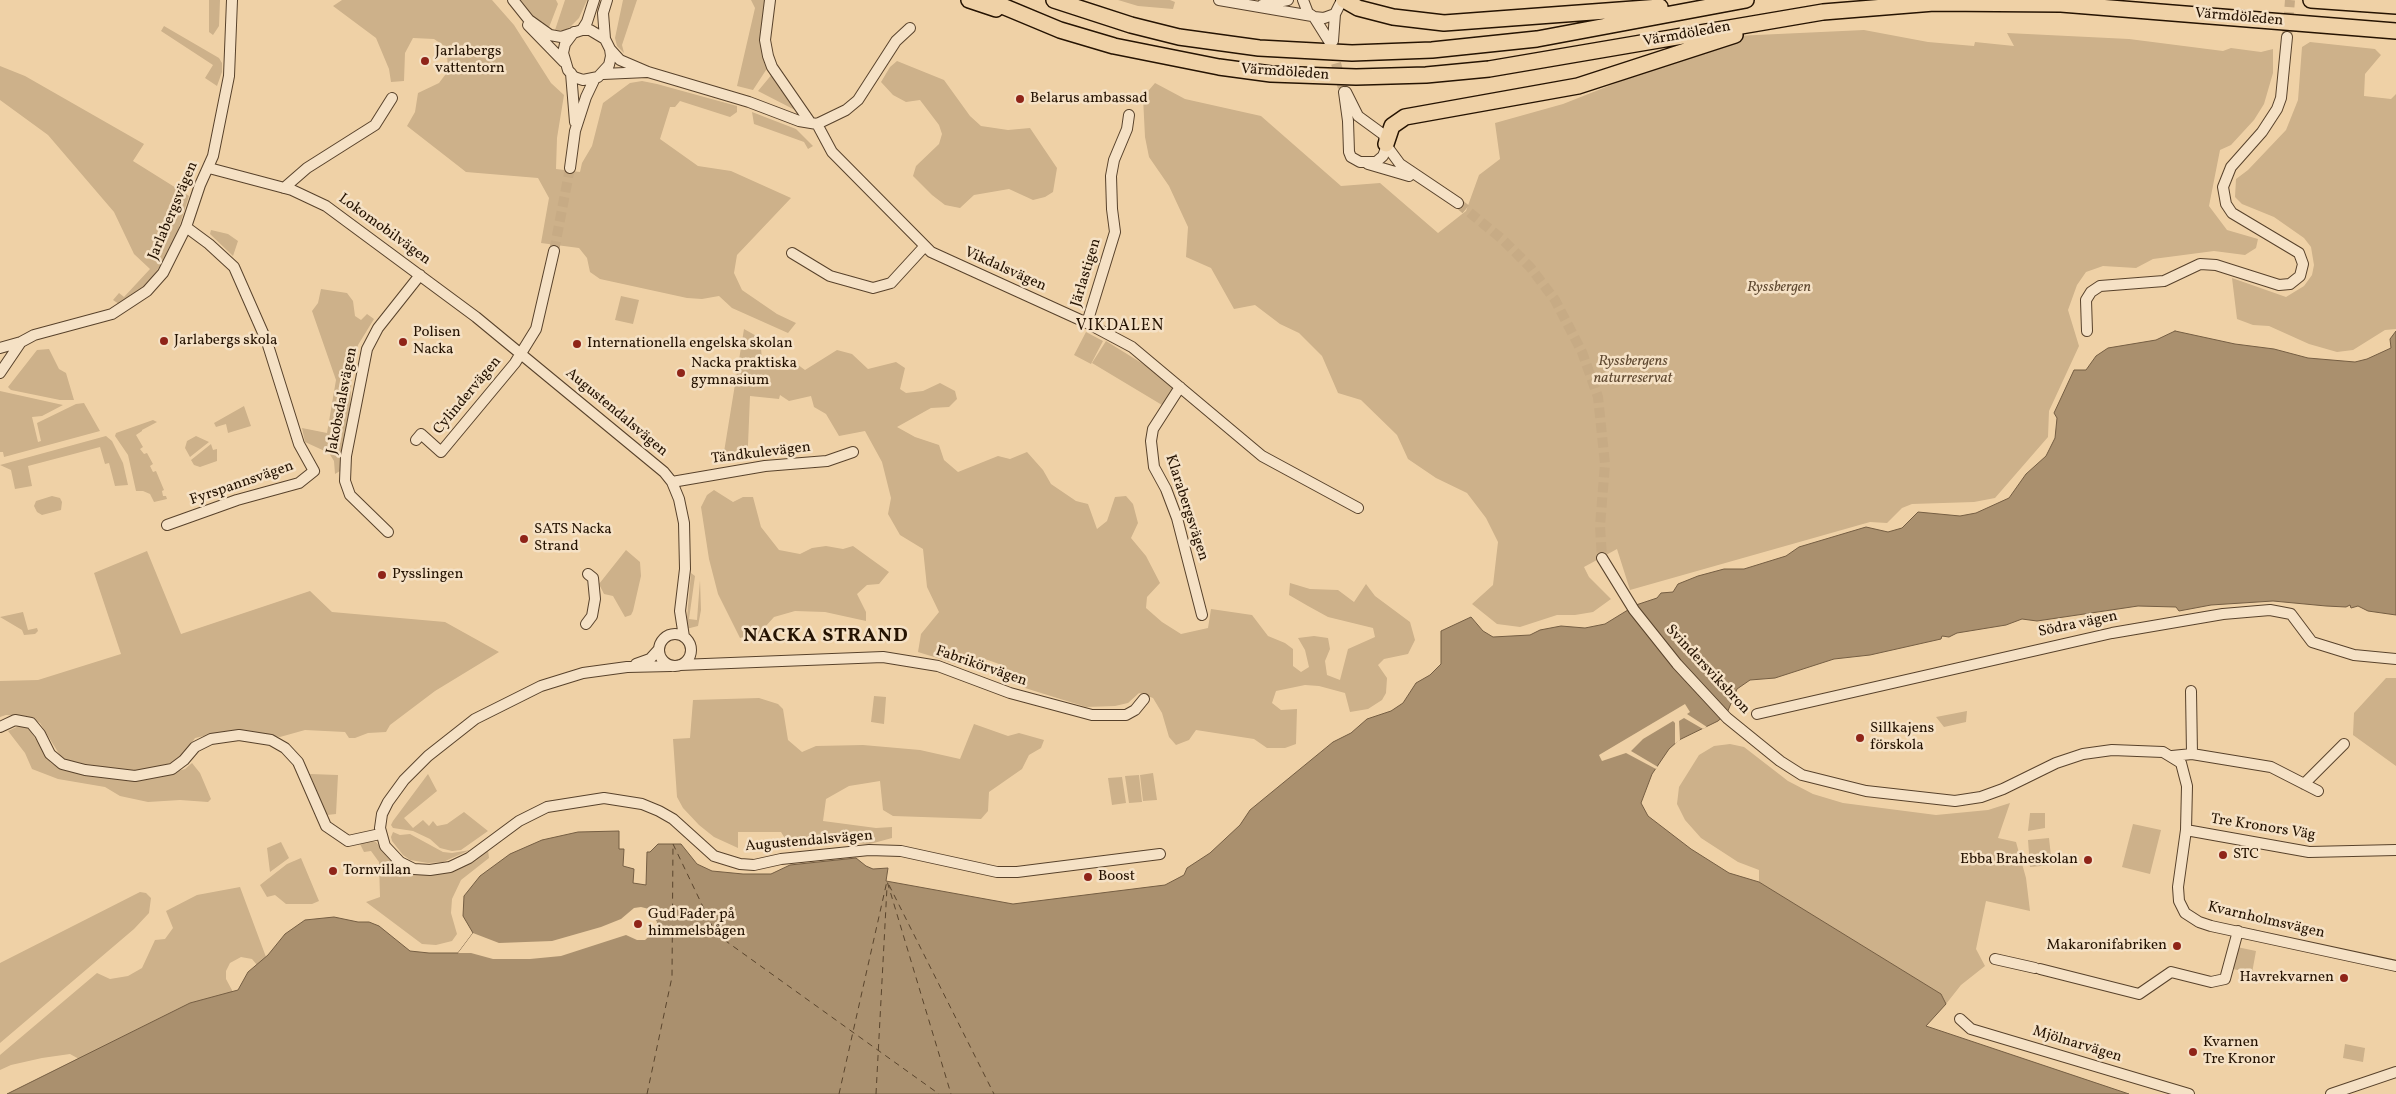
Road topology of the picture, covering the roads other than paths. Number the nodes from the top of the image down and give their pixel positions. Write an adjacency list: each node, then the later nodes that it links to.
1 (232, 0): 40 (street, Jarlabergsvägen)
2 (506, 0): 30 (street)
3 (513, 0): 24 (street)
4 (594, 0): 24 (street)
5 (607, 0): 28 (street)
6 (770, 0): 36 (street, Vikdalsvägen)
7 (969, 0): 23 (highway)
8 (988, 0): 23 (highway, Värmdöleden)
9 (1054, 0): 27 (highway, Värmdöleden)
10 (1084, 0): 27 (highway)
11 (1219, 0): 17 (street)
12 (1288, 0): 17 (street)
13 (1303, 0): 20 (street)
14 (1343, 0): 15 (highway); 19 (street)
15 (1746, 0): 27 (highway, Värmdöleden)
16 (2311, 0): 18 (highway)
17 (1244, 5): 20 (street)
18 (2396, 6)
19 (1335, 14): 20 (street); 20 (street)
20 (1313, 16)
21 (1780, 20): 23 (highway, Värmdöleden); 25 (highway, Värmdöleden); 38 (highway)
22 (910, 28): 36 (street)
23 (1060, 30)
24 (578, 31): 28 (street); 30 (street)
25 (2396, 31)
26 (2287, 36): 51 (street)
27 (1179, 37)
28 (605, 39): 29 (street)
29 (610, 49): 31 (street); 33 (street)
30 (564, 62): 32 (street)
31 (648, 72): 33 (street); 36 (street)
32 (571, 73): 33 (street); 37 (street)
33 (599, 76): 37 (street)
34 (392, 98): 43 (street)
35 (1129, 116): 50 (street, Järlastigen)
36 (814, 123): 46 (street, Vikdalsvägen)
37 (575, 131): 41 (street)
38 (1386, 144): 39 (street); 39 (street); 42 (street)
39 (1364, 164): 42 (street)
40 (209, 168): 43 (street, Lokomobilvägen); 45 (street, Jarlabergsvägen)
41 (570, 168)
42 (1426, 183): 44 (street)
43 (284, 188): 49 (street, Lokomobilvägen)
44 (1458, 203)
45 (186, 227): 52 (street, Jarlabergsvägen); 61 (street, Fyrspannsvägen)
46 (924, 247): 48 (street); 50 (street, Vikdalsvägen)
47 (554, 251): 54 (street)
48 (792, 253)
49 (420, 275): 54 (street, Lokomobilvägen); 62 (street, Jakobsdalsvägen)
50 (1087, 323): 56 (street, Vikdalsvägen)
51 (2087, 331)
52 (21, 342): 53 (street, Jarlabergsvägen); 55 (street)
53 (0, 348)
54 (522, 354): 57 (street, Cylindervägen); 59 (street, Augustendalsvägen)
55 (0, 374)
56 (1180, 387): 60 (street, Vikdalsvägen); 66 (street, Klarabergsvägen)
57 (416, 440)
58 (853, 452): 59 (street, Tändkulevägen)
59 (672, 482): 65 (street, Augustendalsvägen)
60 (1358, 508)
61 (167, 525)
62 (388, 532)
63 (1602, 558): 82 (street, Svindersviksbron)
64 (588, 574): 67 (street)
65 (680, 611): 68 (street, Augustendalsvägen); 69 (street, Augustendalsvägen)
66 (1202, 615)
67 (586, 624)
68 (666, 637): 69 (street); 70 (street)
69 (684, 637): 71 (street)
70 (659, 649): 74 (street); 75 (street)
71 (691, 649): 73 (street); 74 (street)
72 (2396, 659): 78 (street, Södra vägen)
73 (711, 664): 74 (street, Fabrikörvägen); 77 (street, Fabrikörvägen)
74 (676, 666): 75 (street)
75 (627, 668): 86 (street)
76 (2190, 691): 81 (street)
77 (1144, 699)
78 (1756, 714)
79 (0, 727): 86 (street)
80 (2344, 744): 83 (street)
81 (2192, 754): 82 (street); 83 (street)
82 (2172, 756): 85 (street, Kvarnholmsvägen)
83 (2304, 784): 84 (street)
84 (2318, 791)
85 (2186, 830): 87 (street, Tre Kronors Väg); 89 (street, Kvarnholmsvägen)
86 (380, 834): 88 (street, Augustendalsvägen)
87 (2396, 850)
88 (1160, 854)
89 (2238, 931): 90 (street); 91 (street, Kvarnholmsvägen)
90 (1995, 959)
91 (2396, 966)
92 (1960, 1019): 94 (street, Mjölnarvägen)
93 (2396, 1072): 95 (street)
94 (2189, 1094)
95 (2330, 1094)

